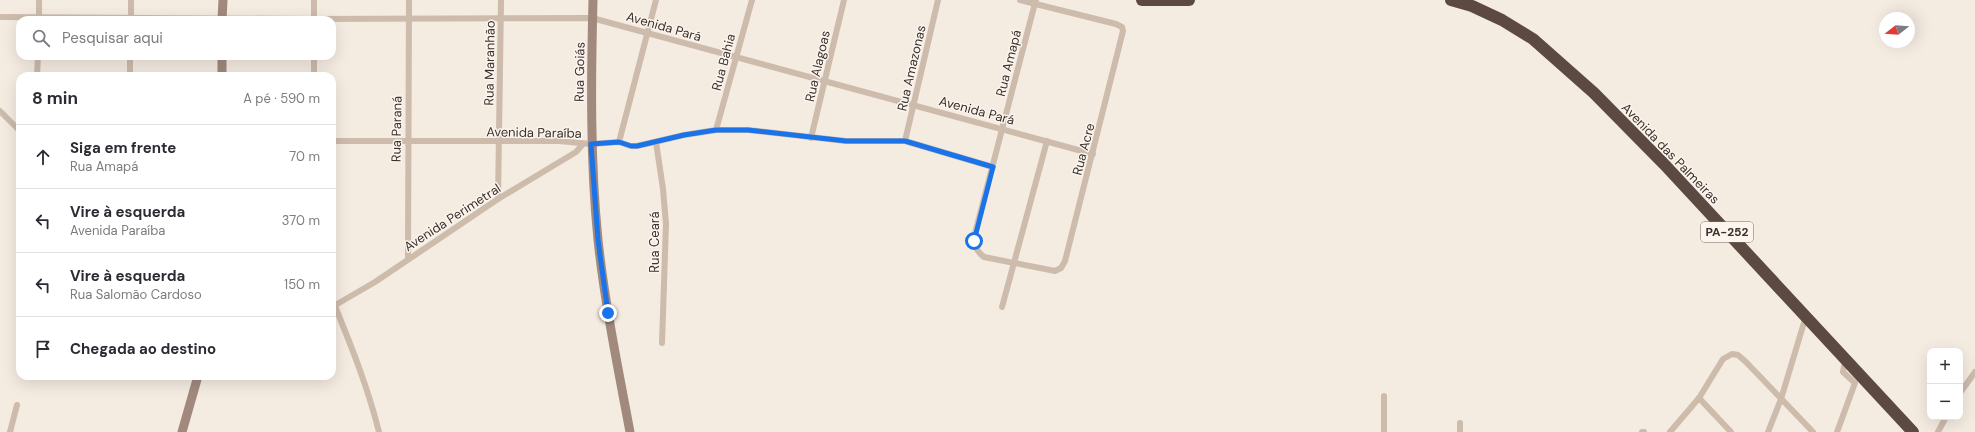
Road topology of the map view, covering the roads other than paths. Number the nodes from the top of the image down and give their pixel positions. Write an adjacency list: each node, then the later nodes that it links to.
1 (39, 0): 17 (street)
2 (131, 0): 18 (street)
3 (223, 0): 19 (street)
4 (314, 0): 20 (street)
5 (409, 0): 26 (street, Rua Paraná)
6 (501, 0): 23 (street, Rua Maranhão)
7 (593, 0): 24 (street, Rua Goiás)
8 (656, 0): 27 (street)
9 (752, 0): 28 (street, Rua Bahia)
10 (844, 0): 37 (street, Rua Alagoas)
11 (938, 0): 38 (street, Rua Amazonas)
12 (1020, 0): 16 (street)
13 (1142, 0): 14 (highway)
14 (1189, 0)
15 (1451, 0): 60 (highway, Avenida das Palmeiras / PA-252)
16 (1035, 2): 41 (street, Rua Amapá); 52 (street, Rua Acre)
17 (39, 16)
18 (131, 16)
19 (222, 16)
20 (314, 16)
21 (0, 17): 22 (street, Avenida Pará)
22 (16, 18)
23 (500, 18): 24 (street, Avenida Pará); 26 (street, Avenida Pará); 48 (street, Rua Maranhão)
24 (592, 18): 27 (street, Avenida Pará); 51 (street, Rua Goiás)
25 (336, 19): 26 (street, Avenida Pará)
26 (409, 19): 47 (street, Rua Paraná)
27 (647, 31): 28 (street, Avenida Pará); 49 (street)
28 (736, 58): 37 (street, Avenida Pará); 42 (street, Rua Bahia)
29 (38, 60): 33 (street)
30 (130, 60): 34 (street)
31 (222, 60): 35 (street)
32 (314, 60): 36 (street)
33 (37, 72)
34 (130, 72)
35 (222, 72)
36 (314, 72)
37 (825, 81): 38 (street, Avenida Pará); 43 (street, Rua Alagoas)
38 (914, 104): 41 (street, Avenida Pará); 45 (street, Rua Amazonas)
39 (0, 111): 40 (street)
40 (16, 127)
41 (1003, 129): 46 (street, Avenida Pará); 53 (street, Rua Amapá)
42 (716, 130): 43 (street, Avenida Paraíba); 50 (street, Avenida Paraíba)
43 (811, 138): 45 (street, Avenida Paraíba)
44 (336, 141): 47 (street, Avenida Paraíba)
45 (905, 141): 53 (street, Avenida Paraíba)
46 (1047, 141): 52 (street, Avenida Pará); 56 (street)
47 (407, 142): 48 (street, Avenida Paraíba); 55 (street, Rua Paraná)
48 (499, 142): 51 (street, Avenida Paraíba); 54 (street, Rua Maranhão)
49 (619, 142): 50 (street, Avenida Paraíba); 51 (street, Avenida Paraíba)
50 (656, 142): 61 (street, Rua Ceará)
51 (587, 144): 54 (street, Avenida Perimetral); 75 (street, Rua Goiás)
52 (1093, 154): 56 (street, Rua Acre)
53 (993, 167): 56 (street, Rua Amapá)
54 (498, 199): 55 (street, Avenida Perimetral)
55 (408, 259): 57 (street, Avenida Perimetral)
56 (1015, 264): 58 (street)
57 (336, 304)
58 (1002, 307)
59 (336, 313): 74 (street)
60 (1806, 316): 62 (highway, Avenida das Palmeiras / PA-252); 68 (street)
61 (662, 342)
62 (1845, 361): 82 (street); 83 (highway, Avenida das Palmeiras / PA-252)
63 (1975, 372): 65 (street)
64 (197, 380): 73 (street)
65 (1963, 389)
66 (1384, 396): 76 (street)
67 (1698, 398): 68 (street); 78 (street); 79 (street)
68 (1781, 399): 80 (street); 81 (street)
69 (16, 405): 72 (street)
70 (1944, 420): 84 (street)
71 (1460, 424): 77 (street)
72 (10, 432)
73 (182, 432)
74 (379, 432)
75 (630, 432)
76 (1384, 432)
77 (1460, 432)
78 (1670, 432)
79 (1731, 432)
80 (1768, 432)
81 (1813, 432)
82 (1837, 432)
83 (1913, 432)
84 (1938, 432)

